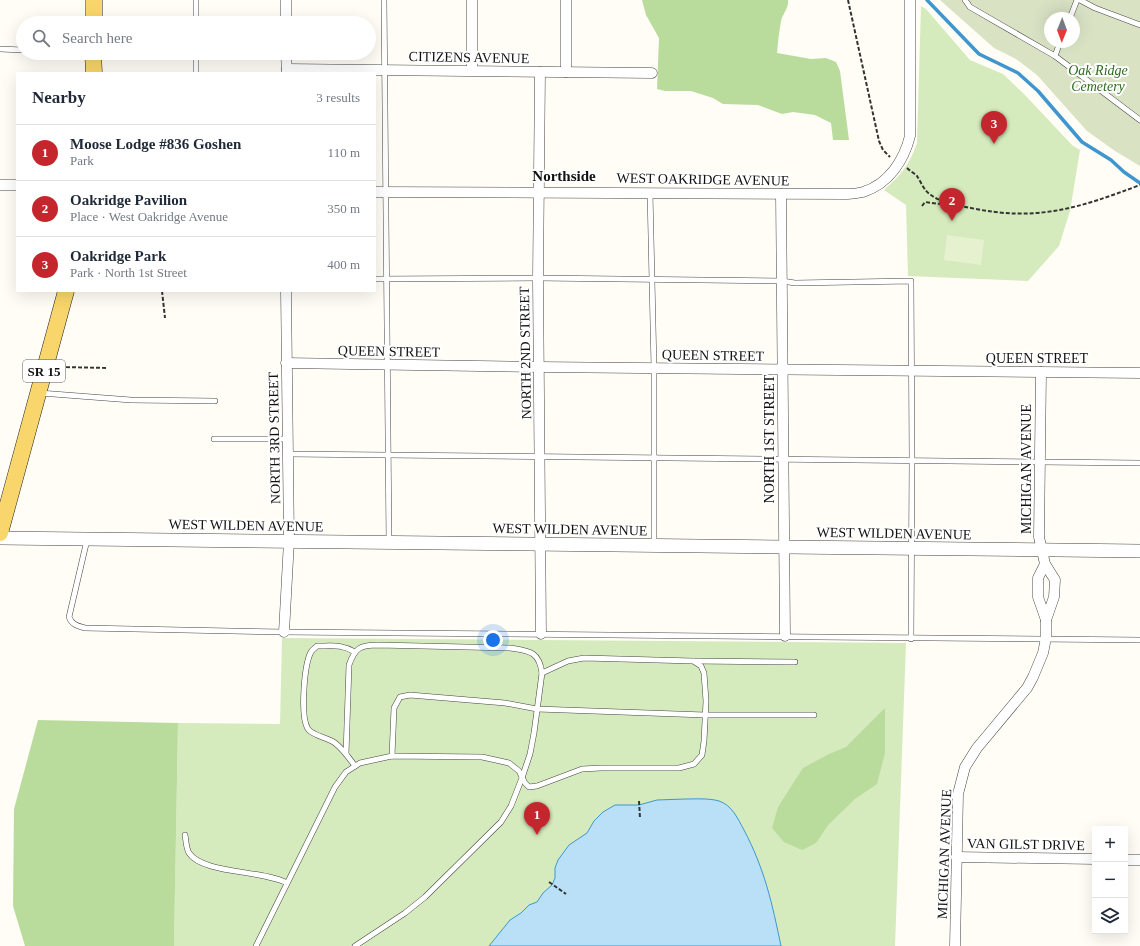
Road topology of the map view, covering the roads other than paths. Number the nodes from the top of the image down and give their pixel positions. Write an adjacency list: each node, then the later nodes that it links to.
1 (94, 0): 11 (main road)
2 (196, 0): 12 (lane)
3 (286, 0): 13 (street)
4 (384, 0): 22 (lane)
5 (472, 0): 23 (street)
6 (566, 0): 28 (street)
7 (910, 0): 37 (street, WEST OAKRIDGE AVENUE)
8 (965, 0): 18 (lane)
9 (1079, 0): 10 (lane); 14 (lane)
10 (1073, 12)
11 (94, 16)
12 (196, 16)
13 (286, 16)
14 (1140, 25)
15 (1058, 48): 18 (lane)
16 (0, 49): 17 (lane)
17 (16, 50)
18 (1055, 56): 30 (lane)
19 (94, 60): 25 (main road)
20 (196, 60): 26 (lane)
21 (286, 60): 24 (street)
22 (384, 70): 23 (street, CITIZENS AVENUE); 24 (street, CITIZENS AVENUE); 34 (lane)
23 (472, 70): 27 (street, CITIZENS AVENUE)
24 (287, 71)
25 (94, 72)
26 (196, 72)
27 (540, 72): 28 (street, CITIZENS AVENUE); 35 (street, NORTH 2ND STREET)
28 (566, 72): 29 (street, CITIZENS AVENUE)
29 (652, 73)
30 (1140, 120)
31 (0, 185): 32 (street)
32 (16, 185)
33 (376, 192): 34 (street, WEST OAKRIDGE AVENUE)
34 (386, 192): 35 (street, WEST OAKRIDGE AVENUE); 40 (lane)
35 (539, 192): 36 (street, WEST OAKRIDGE AVENUE); 38 (street, NORTH 2ND STREET)
36 (650, 193): 37 (street, WEST OAKRIDGE AVENUE); 41 (lane)
37 (781, 194): 42 (street, NORTH 1ST STREET)
38 (538, 278): 40 (lane); 41 (lane); 47 (street, NORTH 2ND STREET)
39 (376, 279): 40 (lane)
40 (387, 280): 46 (lane)
41 (651, 280): 42 (lane); 48 (lane)
42 (782, 281): 49 (street, NORTH 1ST STREET); 50 (lane)
43 (66, 292): 53 (main road, SR 15)
44 (286, 292): 45 (street, NORTH 3RD STREET)
45 (286, 363): 46 (street, QUEEN STREET); 56 (street, NORTH 3RD STREET)
46 (388, 365): 47 (street, QUEEN STREET); 58 (lane)
47 (539, 367): 48 (street, QUEEN STREET); 59 (street, NORTH 2ND STREET)
48 (654, 368): 49 (street, QUEEN STREET); 60 (lane)
49 (782, 370): 50 (street, QUEEN STREET); 61 (street, NORTH 1ST STREET)
50 (911, 371): 51 (street, QUEEN STREET); 62 (lane)
51 (1041, 372): 52 (street, QUEEN STREET); 63 (street, MICHIGAN AVENUE)
52 (1140, 373)
53 (38, 393): 54 (lane); 65 (main road, SR 15)
54 (215, 402)
55 (214, 439): 56 (lane)
56 (288, 439): 57 (street, NORTH 3RD STREET)
57 (288, 454): 58 (lane); 68 (street, NORTH 3RD STREET)
58 (388, 454): 59 (lane); 69 (lane)
59 (540, 456): 60 (lane); 70 (street, NORTH 2ND STREET)
60 (653, 457): 61 (lane); 71 (lane)
61 (783, 458): 62 (lane); 72 (street, NORTH 1ST STREET)
62 (912, 460): 63 (lane); 73 (lane)
63 (1040, 461): 64 (lane); 74 (street, MICHIGAN AVENUE)
64 (1140, 462)
65 (0, 533)
66 (0, 538): 67 (street, WEST WILDEN AVENUE)
67 (87, 539): 68 (street, WEST WILDEN AVENUE); 78 (lane)
68 (289, 541): 69 (street, WEST WILDEN AVENUE); 78 (street, NORTH 3RD STREET)
69 (389, 543): 70 (street, WEST WILDEN AVENUE)
70 (541, 545): 71 (street, WEST WILDEN AVENUE); 79 (street, NORTH 2ND STREET)
71 (654, 546): 72 (street, WEST WILDEN AVENUE)
72 (784, 548): 73 (street, WEST WILDEN AVENUE); 80 (street, NORTH 1ST STREET)
73 (912, 549): 74 (street, WEST WILDEN AVENUE); 82 (lane)
74 (1042, 550): 75 (street, WEST WILDEN AVENUE); 76 (street, MICHIGAN AVENUE)
75 (1140, 551)
76 (1045, 564): 77 (street, MICHIGAN AVENUE); 77 (street, MICHIGAN AVENUE)
77 (1046, 620): 81 (street, MICHIGAN AVENUE)
78 (284, 632): 79 (lane)
79 (541, 634): 80 (lane)
80 (785, 636): 82 (lane)
81 (1046, 638): 82 (lane); 83 (lane); 96 (street, MICHIGAN AVENUE)
82 (911, 639)
83 (1140, 640)
84 (355, 652): 87 (lane); 91 (lane); 91 (lane)
85 (693, 661): 86 (lane); 87 (lane); 89 (lane)
86 (795, 662)
87 (542, 673): 88 (lane)
88 (537, 709): 89 (lane); 92 (lane); 94 (lane)
89 (705, 715): 90 (lane); 94 (lane)
90 (814, 715)
91 (346, 754): 93 (lane)
92 (392, 756): 93 (lane); 94 (lane)
93 (355, 766): 100 (lane)
94 (522, 778): 102 (lane)
95 (185, 835): 100 (lane)
96 (956, 858): 97 (street, VAN GILST DRIVE); 103 (street, MICHIGAN AVENUE)
97 (1092, 859)
98 (1128, 860): 99 (street)
99 (1140, 860)
100 (287, 883): 101 (lane)
101 (256, 946)
102 (355, 946)
103 (955, 946)

